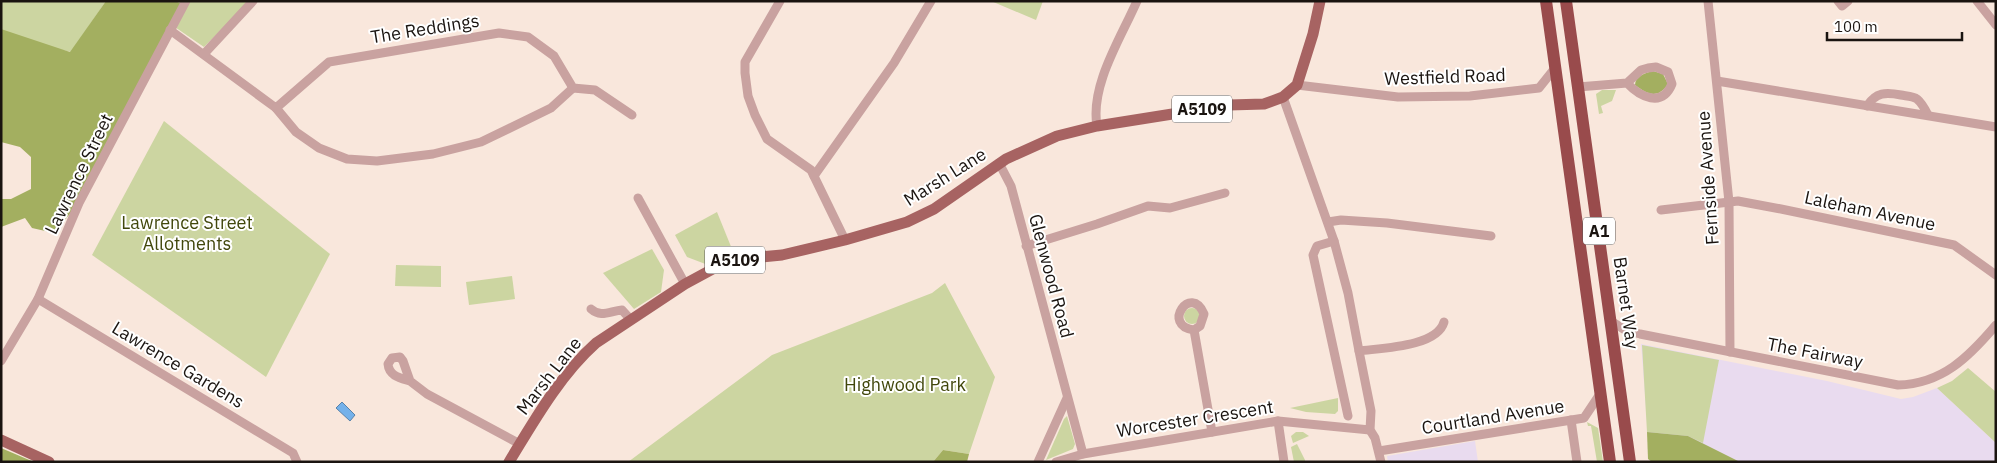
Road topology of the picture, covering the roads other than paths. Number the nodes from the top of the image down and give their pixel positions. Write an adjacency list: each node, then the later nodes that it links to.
1 (186, 1): 14 (street, Lawrence Street)
2 (253, 1): 15 (street)
3 (780, 1): 30 (street)
4 (932, 1): 30 (street)
5 (1137, 1): 27 (street)
6 (1320, 1): 19 (main road)
7 (1546, 1): 16 (highway, Barnet Way / A1)
8 (1566, 1): 20 (highway, Barnet Way / A1)
9 (1708, 1): 17 (street, Fernside Avenue)
10 (1838, 1): 11 (street)
11 (1848, 1)
12 (1977, 1): 13 (street)
13 (1996, 25)
14 (170, 30): 15 (street); 42 (street, Lawrence Street)
15 (204, 54): 24 (street)
16 (1556, 68): 19 (street, Westfield Road); 53 (highway, Barnet Way / A1)
17 (1717, 81): 23 (street); 33 (street, Fernside Avenue)
18 (1627, 83): 18 (street); 20 (street)
19 (1297, 85): 22 (main road, Marsh Lane / A5109)
20 (1578, 87): 45 (highway, Barnet Way / A1)
21 (573, 88): 24 (street); 24 (street, The Reddings); 25 (street)
22 (1283, 97): 27 (main road, Marsh Lane / A5109); 35 (street)
23 (1867, 106): 26 (street); 26 (street)
24 (276, 108)
25 (632, 115)
26 (1928, 115): 28 (street)
27 (1097, 126): 29 (main road, Marsh Lane / A5109)
28 (1996, 127)
29 (999, 163): 37 (main road, Marsh Lane / A5109); 39 (street, Glenwood Road)
30 (814, 176): 37 (street)
31 (1226, 193): 39 (street)
32 (638, 198): 41 (street)
33 (1729, 202): 34 (street, Laleham Avenue); 40 (street, Laleham Avenue); 50 (street, Fernside Avenue)
34 (1661, 210)
35 (1328, 222): 36 (street); 38 (street)
36 (1491, 236)
37 (845, 240): 41 (main road, Marsh Lane / A5109)
38 (1334, 241): 49 (street); 55 (street)
39 (1026, 246): 54 (street, Glenwood Road)
40 (1996, 275)
41 (685, 284): 44 (main road, Marsh Lane / A5109)
42 (38, 299): 51 (street, Lawrence Street); 66 (street, Lawrence Gardens)
43 (591, 309): 44 (street)
44 (631, 320): 62 (main road, Marsh Lane / A5109)
45 (1611, 321): 50 (street, The Fairway); 74 (highway, Barnet Way / A1)
46 (1444, 322): 49 (street)
47 (1996, 326): 50 (street, The Fairway)
48 (1194, 330): 59 (street)
49 (1359, 351): 58 (street)
50 (1730, 352)
51 (1, 361)
52 (410, 381): 62 (street)
53 (1600, 394): 56 (street, Courtland Avenue); 73 (highway, Barnet Way / A1)
54 (1067, 398): 64 (street, Glenwood Road); 68 (street)
55 (1348, 416)
56 (1571, 420): 63 (street, Courtland Avenue); 72 (street)
57 (1278, 421): 58 (street, Worcester Crescent); 59 (street, Worcester Crescent); 70 (street)
58 (1370, 430): 63 (street)
59 (1212, 432): 64 (street, Worcester Crescent)
60 (1, 434): 61 (street)
61 (7, 442): 65 (main road)
62 (520, 444): 67 (main road, Marsh Lane / A5109)
63 (1379, 451): 71 (street)
64 (1083, 454): 69 (street, Worcester Crescent)
65 (49, 462)
66 (297, 462)
67 (509, 462)
68 (1038, 462)
69 (1056, 462)
70 (1284, 462)
71 (1381, 462)
72 (1577, 462)
73 (1610, 462)
74 (1630, 462)

